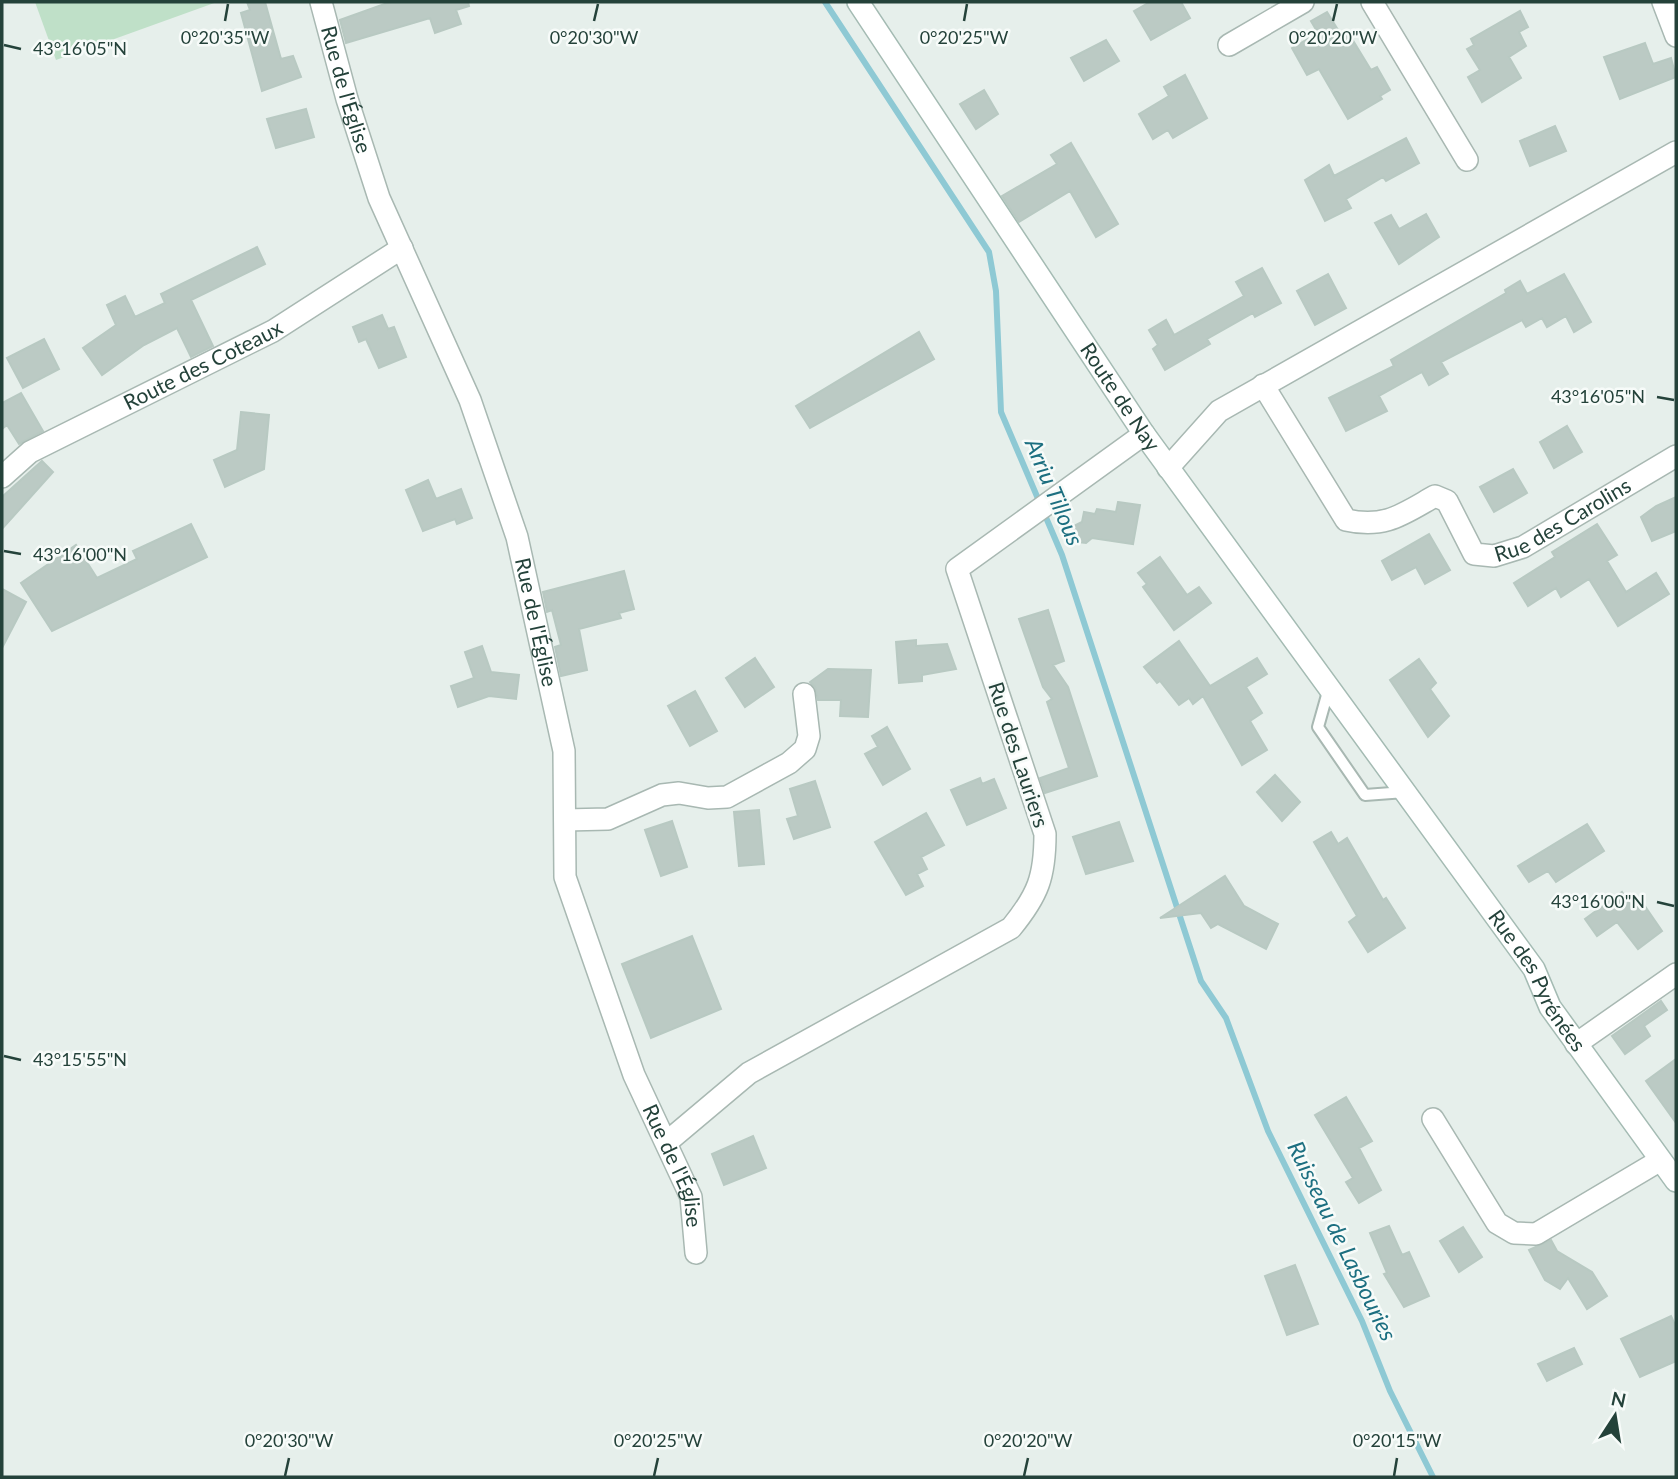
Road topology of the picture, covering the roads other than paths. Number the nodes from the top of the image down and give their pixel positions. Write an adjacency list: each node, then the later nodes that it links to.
1 (321, 2): 10 (street, Rue de l'Église)
2 (858, 2): 12 (street, Route de Nay)
3 (1303, 2): 7 (street)
4 (1372, 2): 9 (street)
5 (1663, 2): 6 (street)
6 (1676, 36)
7 (1229, 45)
8 (1676, 152): 11 (street)
9 (1467, 160)
10 (402, 248): 15 (street, Route des Coteaux); 19 (street, Rue de l'Église)
11 (1263, 386): 13 (street, Rue des Carolins); 14 (street)
12 (1144, 434): 14 (street, Route de Nay); 23 (street, Rue des Lauriers)
13 (1676, 456)
14 (1168, 468): 16 (street, Route de Nay)
15 (2, 477)
16 (1329, 688): 18 (street, Route de Nay); 18 (lane)
17 (804, 694): 19 (street)
18 (1401, 787): 21 (street, Rue des Pyrénées)
19 (565, 820): 23 (street, Rue de l'Église)
20 (1676, 974): 21 (street)
21 (1576, 1044): 24 (street, Rue des Pyrénées)
22 (1433, 1119): 24 (street)
23 (667, 1142): 26 (street, Rue de l'Église)
24 (1659, 1161): 25 (street, Rue des Pyrénées)
25 (1676, 1181)
26 (696, 1253)

